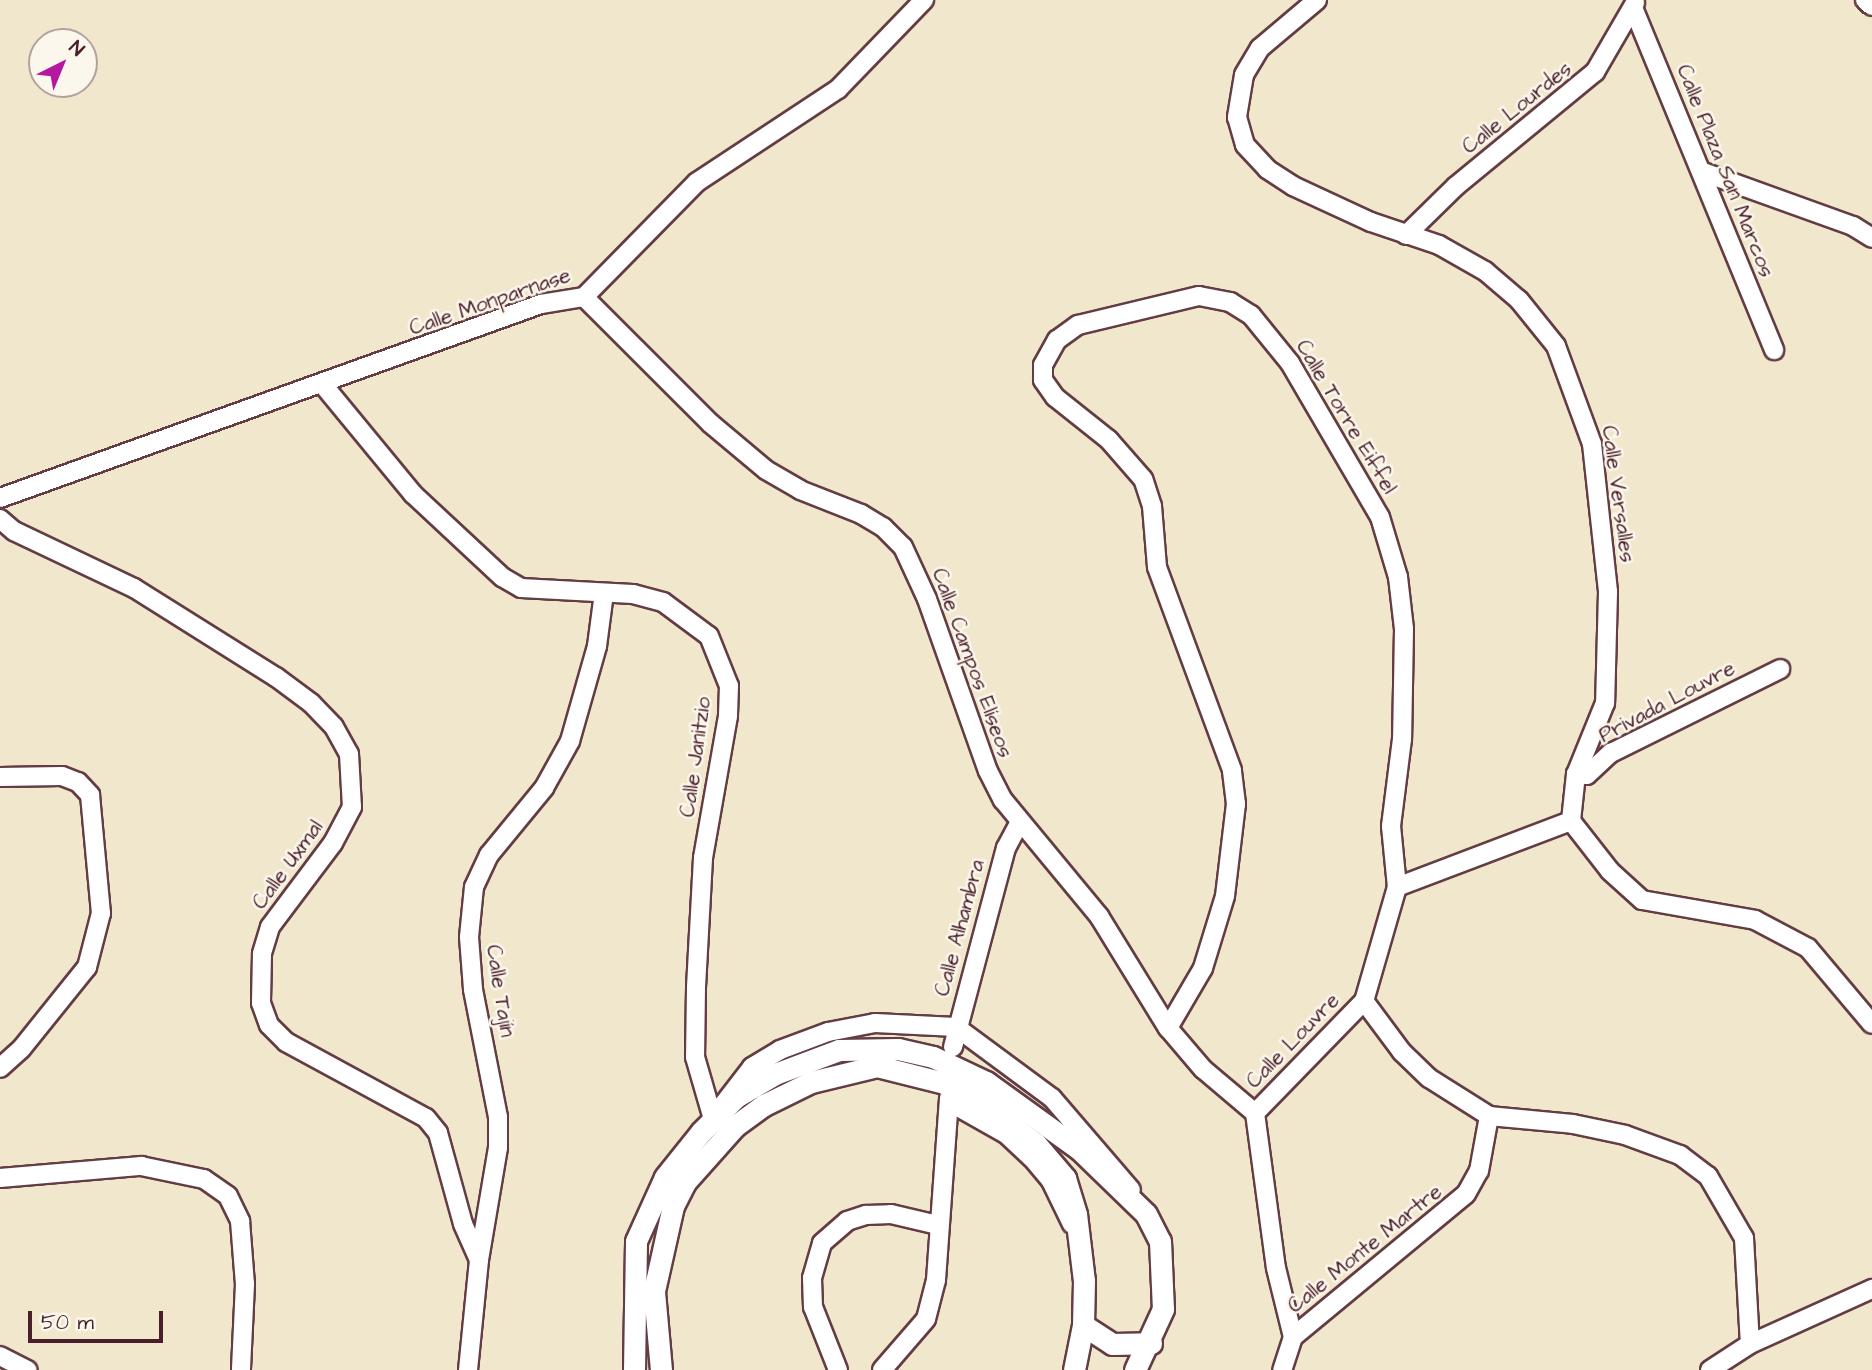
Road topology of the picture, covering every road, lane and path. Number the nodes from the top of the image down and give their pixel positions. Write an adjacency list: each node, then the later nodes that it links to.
1 (924, 0): 9 (street, Calle Monparnase)
2 (1317, 0): 7 (street, Calle Versalles)
3 (1865, 0): 5 (street)
4 (1635, 5): 6 (street, Calle Plaza San Marcos); 7 (street, Calle Lourdes)
5 (1872, 6)
6 (1703, 172): 8 (street); 10 (street, Calle Plaza San Marcos)
7 (1406, 235): 16 (street, Calle Versalles)
8 (1872, 238)
9 (583, 296): 11 (street, Calle Monparnase); 19 (street, Calle Campos Elíseos)
10 (1774, 350)
11 (324, 386): 12 (street, Calle Monparnase); 14 (street, Calle Janitzio)
12 (0, 498)
13 (0, 519): 34 (street, Calle Uxmal)
14 (604, 593): 28 (street, Calle Janitzio); 34 (street, Calle Tajín)
15 (1780, 669): 16 (street, Privada Louvre)
16 (1576, 774): 18 (street, Calle Versalles)
17 (0, 777): 26 (street)
18 (1571, 821): 20 (street); 22 (street)
19 (1019, 824): 23 (street, Calle Alhambra); 24 (street, Calle Campos Elíseos)
20 (1397, 887): 21 (street, Calle Louvre); 24 (street, Calle Torre Eiffel)
21 (1364, 1000): 27 (street, Calle Louvre); 29 (street)
22 (1872, 1024)
23 (957, 1027): 25 (street, Calle Alhambra); 28 (street); 31 (street)
24 (1168, 1027): 27 (street, Calle Campos Elíseos)
25 (953, 1046)
26 (0, 1068)
27 (1255, 1113): 37 (street, Calle Louvre)
28 (716, 1116): 31 (street); 44 (street)
29 (1489, 1116): 37 (street, Calle Monte Martre); 39 (street)
30 (0, 1178): 42 (street)
31 (1146, 1214): 38 (street)
32 (938, 1225): 33 (street); 46 (street); 47 (street)
33 (1080, 1240): 36 (street); 45 (street)
34 (479, 1260): 43 (street, Calle Uxmal)
35 (1872, 1289): 39 (street)
36 (1083, 1325): 38 (street); 48 (street)
37 (1293, 1337): 50 (street)
38 (1151, 1343): 49 (street)
39 (1750, 1344): 51 (street)
40 (0, 1356): 41 (street)
41 (28, 1370)
42 (241, 1370)
43 (468, 1370)
44 (634, 1370)
45 (661, 1370)
46 (838, 1370)
47 (882, 1370)
48 (1074, 1370)
49 (1135, 1370)
50 (1282, 1370)
51 (1710, 1370)

